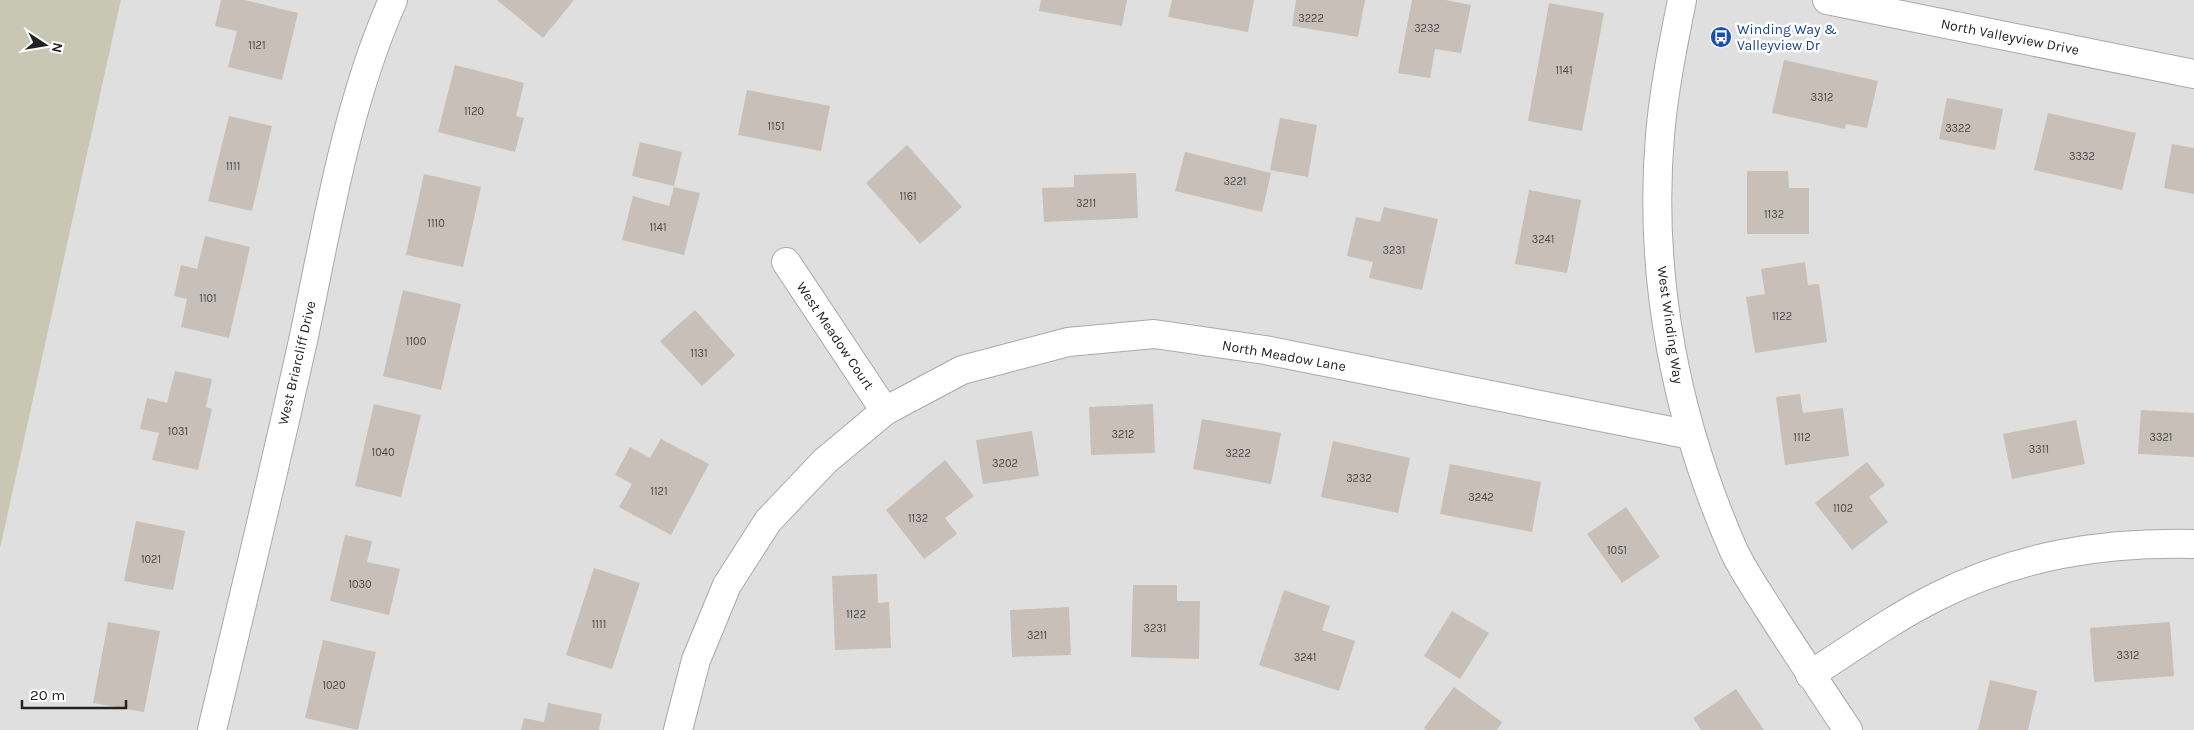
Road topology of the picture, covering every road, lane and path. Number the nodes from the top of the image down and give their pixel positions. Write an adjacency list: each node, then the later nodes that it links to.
1 (393, 0): 10 (street, West Briarcliff Drive)
2 (1682, 0): 7 (street, West Winding Way)
3 (1826, 0): 4 (street, North Valleyview Drive)
4 (2194, 74)
5 (786, 262): 6 (street, West Meadow Court)
6 (885, 411): 7 (street, North Meadow Lane); 11 (street, North Meadow Lane)
7 (1691, 436): 9 (street, West Winding Way)
8 (2194, 544): 9 (street)
9 (1810, 675): 12 (street, West Winding Way)
10 (212, 730)
11 (678, 730)
12 (1848, 730)

